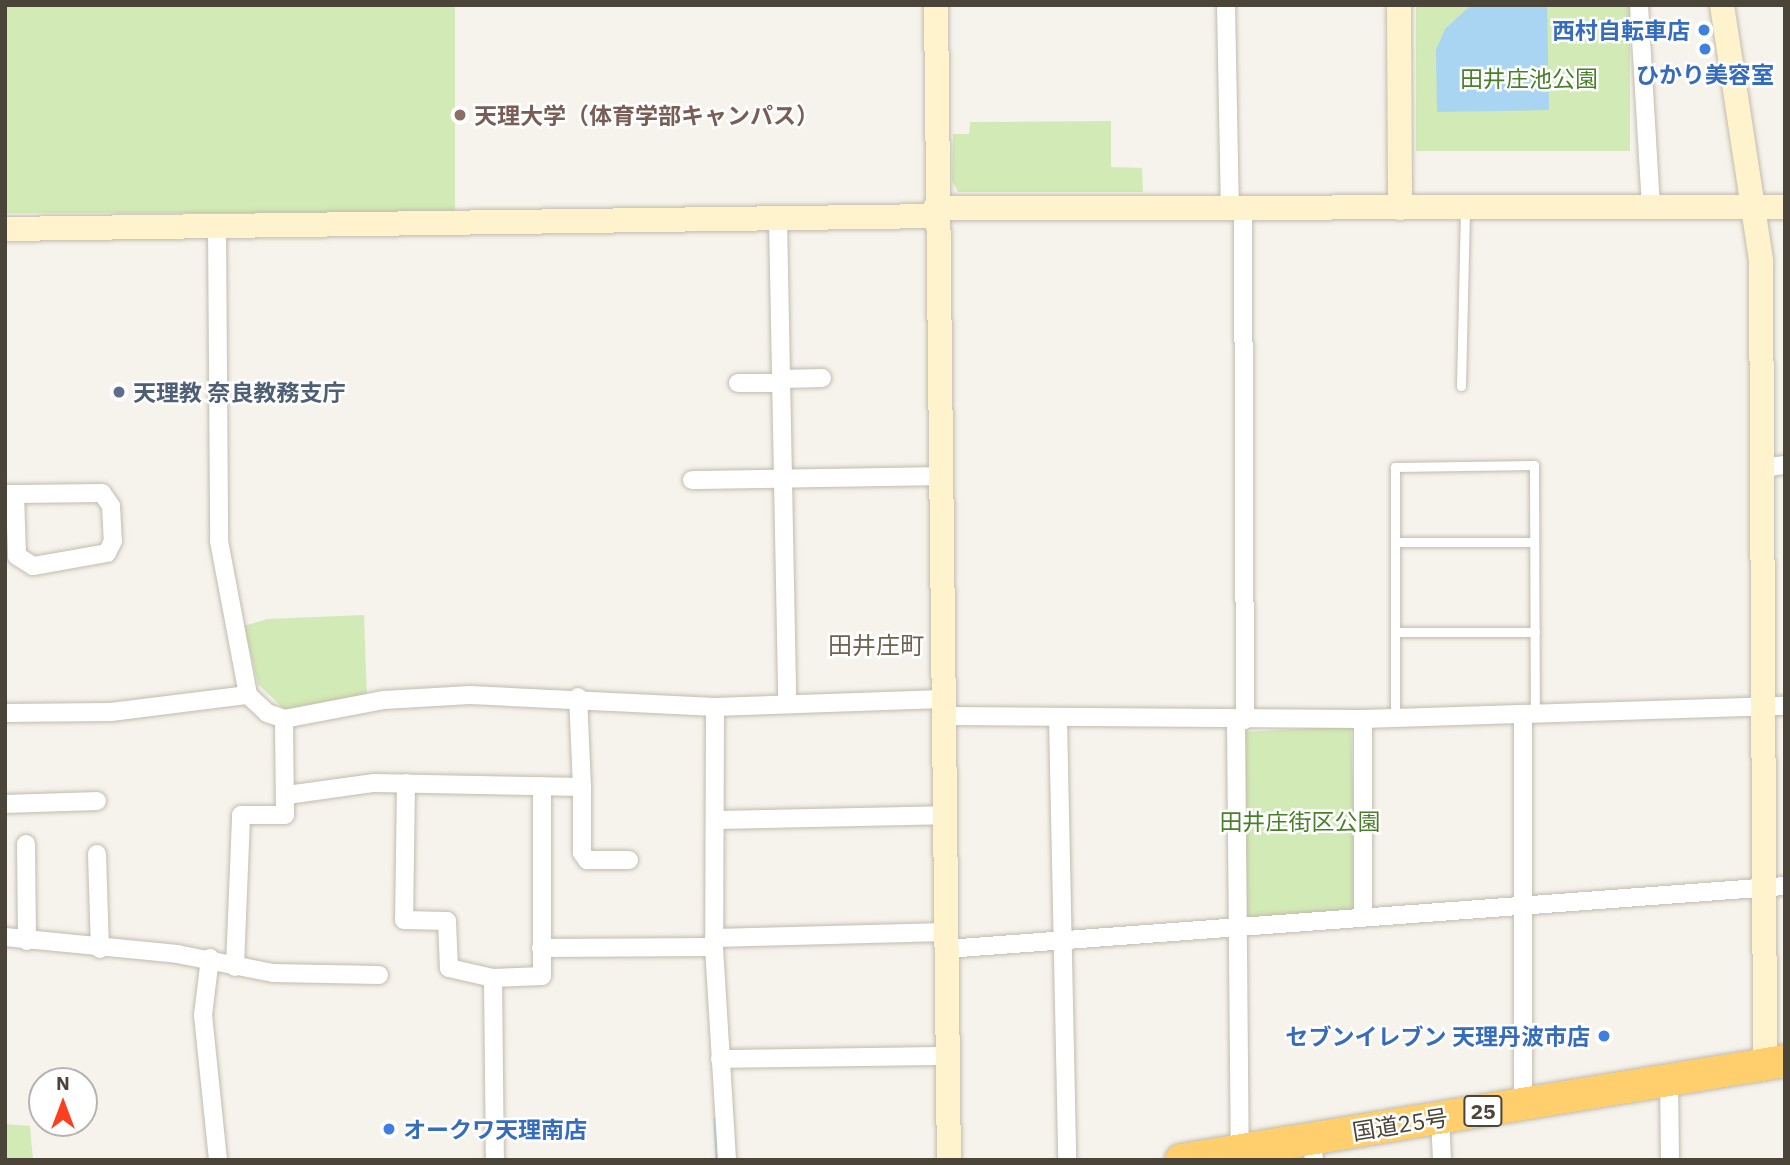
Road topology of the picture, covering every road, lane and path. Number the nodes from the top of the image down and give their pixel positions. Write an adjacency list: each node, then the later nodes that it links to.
1 (936, 5): 12 (street)
2 (1226, 5): 10 (street)
3 (1399, 5): 7 (street)
4 (1639, 5): 11 (street)
5 (1722, 5): 9 (street)
6 (1785, 207): 9 (street)
7 (1400, 208): 8 (street); 10 (street)
8 (1465, 208): 11 (street); 19 (lane)
9 (1758, 208): 11 (street); 20 (street)
10 (1237, 209): 12 (street); 41 (street)
11 (1651, 209)
12 (935, 212): 13 (street); 21 (street)
13 (778, 219): 14 (street); 17 (street)
14 (218, 227): 15 (street); 29 (street)
15 (5, 229)
16 (822, 378): 17 (street)
17 (781, 381): 18 (street); 23 (street)
18 (738, 383)
19 (1461, 386)
20 (1774, 466): 33 (street)
21 (938, 476): 23 (street); 34 (street)
22 (692, 480): 23 (street)
23 (783, 480): 31 (street)
24 (10, 494): 24 (street)
25 (1395, 542): 26 (lane); 26 (lane); 27 (lane)
26 (1534, 542): 28 (lane)
27 (1395, 632): 28 (lane); 40 (lane)
28 (1535, 632): 36 (lane)
29 (248, 695): 35 (street); 38 (street)
30 (578, 697): 32 (street); 38 (street); 44 (street)
31 (787, 702): 32 (street); 34 (street)
32 (715, 706): 49 (street)
33 (1775, 707): 36 (street); 53 (street)
34 (942, 708): 37 (street); 48 (street)
35 (5, 713)
36 (1529, 716): 40 (street); 54 (street)
37 (1058, 718): 41 (street); 60 (street)
38 (284, 719): 45 (street)
39 (1363, 719): 40 (street); 41 (street); 55 (street)
40 (1395, 719)
41 (1240, 720): 56 (street)
42 (406, 783): 43 (street); 45 (street); 67 (street)
43 (541, 786): 44 (street); 62 (street)
44 (582, 787): 52 (street)
45 (287, 795): 65 (street)
46 (97, 801): 47 (street)
47 (5, 803)
48 (945, 815): 49 (street); 59 (street)
49 (715, 820): 61 (street)
50 (26, 844): 58 (street)
51 (97, 854): 63 (street)
52 (629, 860)
53 (1774, 887): 54 (street); 70 (street)
54 (1525, 905): 55 (street); 72 (street)
55 (1363, 918): 56 (street)
56 (1238, 929): 60 (street); 75 (street)
57 (5, 937): 58 (street)
58 (27, 941): 63 (street)
59 (946, 941): 60 (street); 61 (street); 68 (street)
60 (1061, 942): 80 (street)
61 (713, 943): 62 (street); 69 (street)
62 (541, 948): 67 (street)
63 (100, 949): 64 (street)
64 (210, 958): 65 (street); 76 (street)
65 (235, 967): 66 (street)
66 (379, 975)
67 (493, 978): 77 (street)
68 (948, 1056): 69 (street); 79 (street)
69 (720, 1059): 78 (street)
70 (1775, 1063): 71 (highway, 国道25号 / 25)
71 (1669, 1079): 72 (highway, 国道25号 / 25); 83 (street)
72 (1523, 1104): 73 (highway, 国道25号 / 25)
73 (1440, 1118): 74 (highway, 国道25号 / 25); 82 (street)
74 (1313, 1149): 75 (highway, 国道25号 / 25)
75 (1240, 1150): 81 (highway, 国道25号 / 25)
76 (218, 1160)
77 (495, 1160)
78 (727, 1160)
79 (949, 1160)
80 (1067, 1160)
81 (1181, 1160)
82 (1442, 1160)
83 (1670, 1160)

